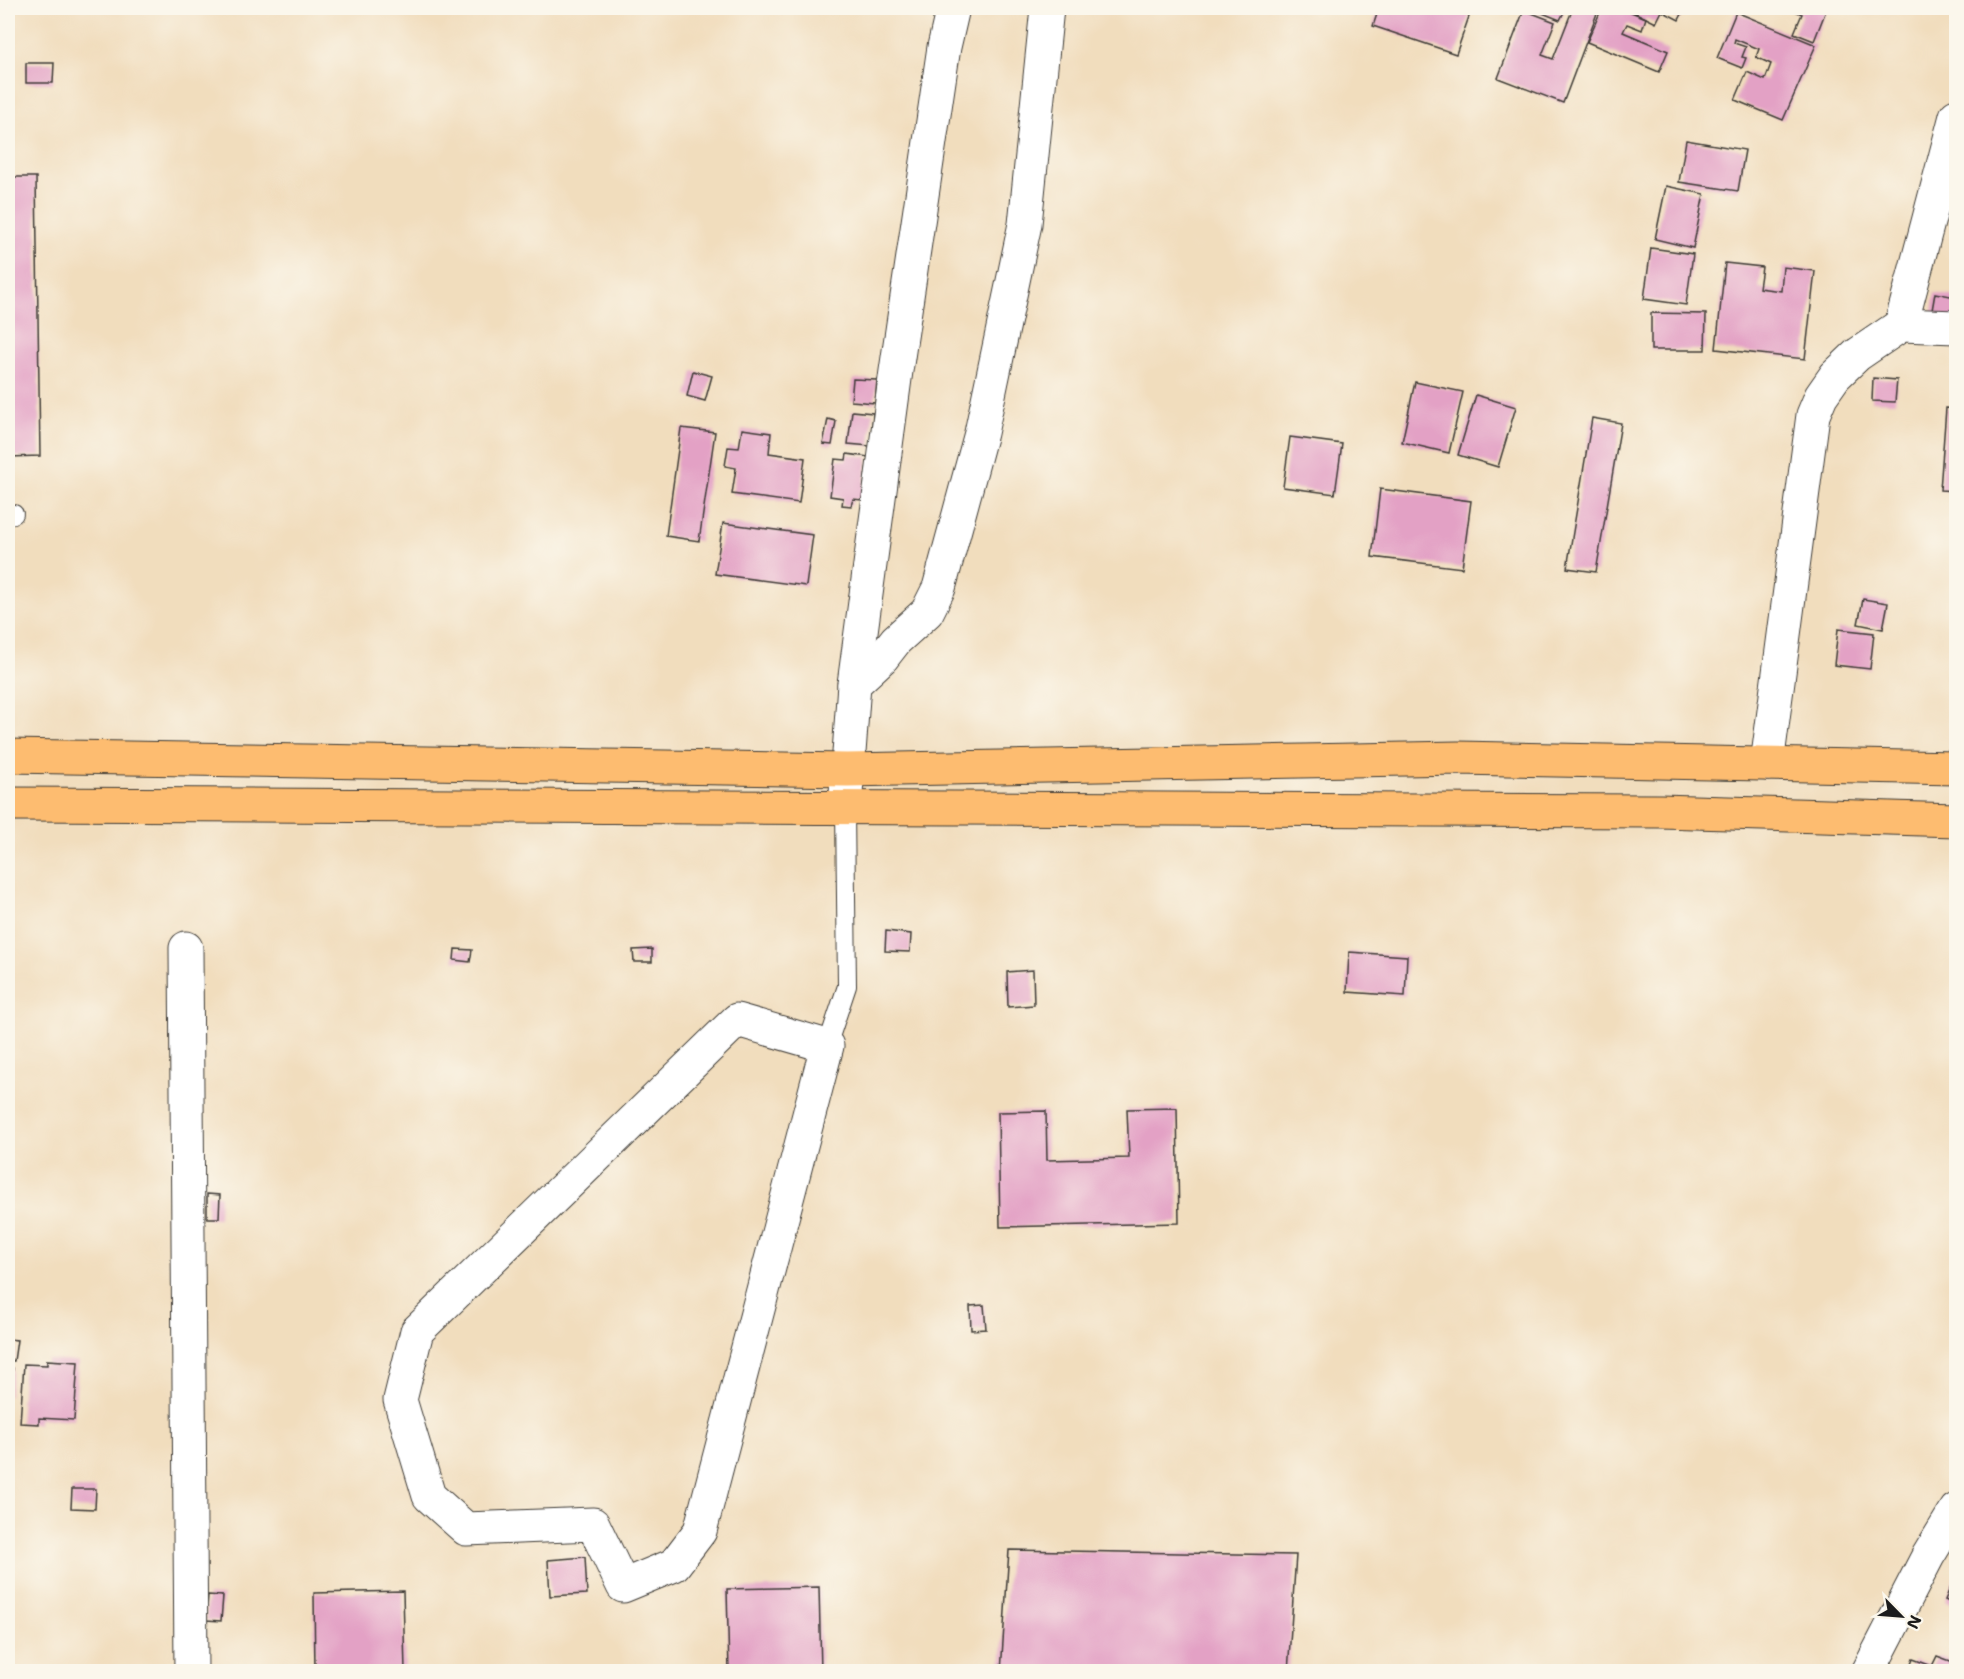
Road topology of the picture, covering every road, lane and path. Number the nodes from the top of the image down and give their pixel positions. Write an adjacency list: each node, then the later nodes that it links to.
1 (953, 8): 6 (street)
2 (1047, 8): 6 (street)
3 (1956, 116): 4 (street)
4 (1901, 325): 5 (street); 8 (street)
5 (1956, 327)
6 (854, 684): 10 (street)
7 (8, 756): 10 (highway)
8 (1767, 764): 9 (highway); 10 (highway)
9 (1956, 768)
10 (847, 770): 12 (street)
11 (8, 804): 12 (highway)
12 (845, 808): 13 (highway); 15 (lane)
13 (1956, 820)
14 (186, 948): 17 (street)
15 (827, 1046): 15 (street)
16 (1956, 1510): 18 (street)
17 (190, 1671)
18 (1868, 1671)

